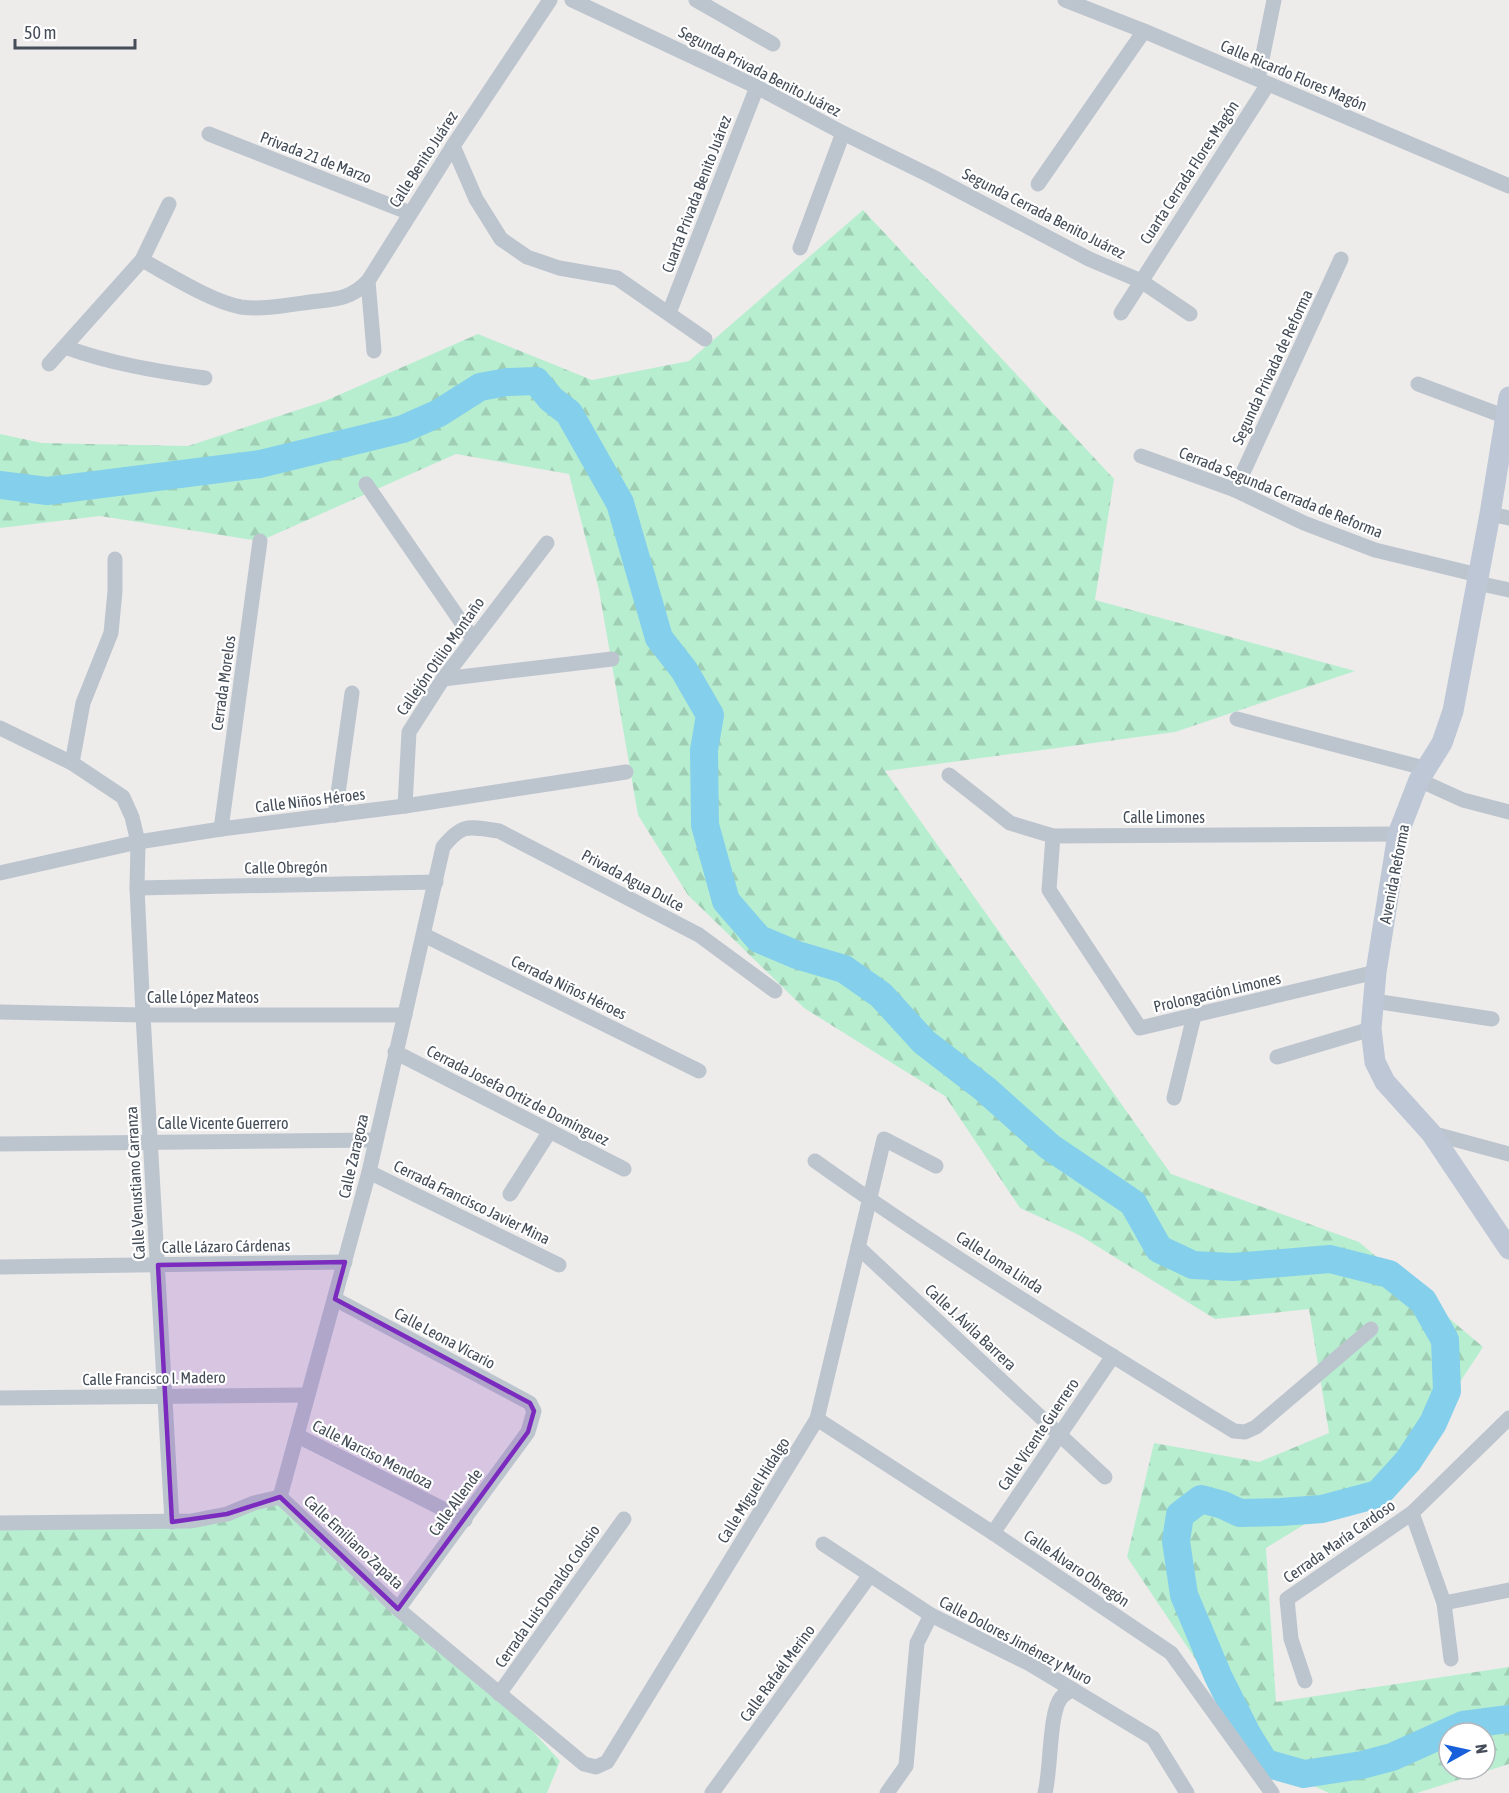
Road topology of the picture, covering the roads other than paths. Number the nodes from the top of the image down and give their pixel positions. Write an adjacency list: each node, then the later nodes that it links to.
1 (550, 0): 12 (street, Calle Benito Juárez)
2 (572, 0): 9 (street, Segunda Privada Benito Juárez)
3 (696, 0): 7 (street)
4 (1065, 0): 6 (street, Calle Ricardo Flores Magón)
5 (1274, 0): 8 (street)
6 (1144, 31): 8 (street, Calle Ricardo Flores Magón); 14 (street)
7 (773, 44)
8 (1263, 82): 15 (street, Calle Ricardo Flores Magón); 22 (street, Cuarta Cerrada Flores Magón)
9 (757, 87): 11 (street, Segunda Privada Benito Juárez); 23 (street, Cuarta Privada Benito Juárez)
10 (209, 134): 17 (street, Privada 21 de Marzo)
11 (843, 134): 13 (street, Segunda Privada Benito Juárez); 18 (street)
12 (453, 146): 17 (street, Calle Benito Juárez); 23 (street)
13 (931, 176): 22 (street, Segunda Cerrada Benito Juárez)
14 (1038, 184)
15 (1509, 186)
16 (169, 204): 20 (street)
17 (410, 213): 21 (street, Calle Benito Juárez)
18 (800, 248)
19 (1341, 259): 35 (street, Segunda Privada de Reforma)
20 (142, 260): 21 (street); 27 (street)
21 (368, 281): 28 (street)
22 (1141, 281): 24 (street, Cuarta Cerrada Flores Magón); 25 (street)
23 (669, 313): 26 (street)
24 (1121, 313)
25 (1190, 314)
26 (705, 339)
27 (65, 346): 29 (street); 30 (street)
28 (374, 351)
29 (49, 364)
30 (205, 378)
31 (1418, 384): 32 (street)
32 (1507, 407): 36 (street, Avenida Reforma)
33 (1141, 456): 35 (street, Cerrada Segunda Cerrada de Reforma)
34 (366, 484): 42 (street)
35 (1235, 490): 40 (street, Cerrada Segunda Cerrada de Reforma)
36 (1500, 516): 40 (street, Avenida Reforma)
37 (260, 541): 56 (street, Cerrada Morelos)
38 (547, 543): 42 (street, Callejón Otilio Montaño)
39 (115, 560): 48 (street)
40 (1477, 579): 41 (street, Cerrada Segunda Cerrada de Reforma); 50 (street, Avenida Reforma)
41 (1509, 590)
42 (472, 639): 44 (street, Callejón Otilio Montaño)
43 (612, 659): 44 (street)
44 (443, 679): 52 (street, Callejón Otilio Montaño)
45 (352, 693): 54 (street)
46 (1237, 719): 50 (street)
47 (0, 728): 48 (street, Calle Venustiano Carranza)
48 (72, 763): 59 (street, Calle Venustiano Carranza)
49 (626, 772): 52 (street, Calle Niños Héroes)
50 (1423, 774): 53 (street); 57 (street, Avenida Reforma)
51 (949, 775): 58 (street, Calle Limones)
52 (405, 806): 54 (street, Calle Niños Héroes)
53 (1509, 812)
54 (334, 815): 56 (street, Calle Niños Héroes)
55 (464, 828): 62 (street, Calle Zaragoza); 65 (street, Privada Agua Dulce)
56 (220, 829): 59 (street, Calle Niños Héroes)
57 (1398, 834): 58 (street, Calle Limones); 64 (street, Avenida Reforma)
58 (1053, 836): 70 (street, Prolongación Limones)
59 (138, 848): 60 (street, Calle Niños Héroes); 61 (street, Calle Venustiano Carranza)
60 (0, 873)
61 (137, 881): 62 (street, Calle Obregón); 68 (street, Calle Venustiano Carranza)
62 (435, 882): 63 (street, Calle Zaragoza)
63 (424, 935): 69 (street, Calle Zaragoza); 75 (street, Cerrada Niños Héroes)
64 (1376, 972): 66 (street, Avenida Reforma); 70 (street, Prolongación Limones)
65 (775, 991)
66 (1374, 1001): 71 (street); 72 (street, Avenida Reforma)
67 (0, 1012): 68 (street, Calle López Mateos)
68 (143, 1015): 69 (street, Calle López Mateos); 80 (street, Calle Venustiano Carranza)
69 (405, 1015): 73 (street, Calle Zaragoza)
70 (1194, 1017): 76 (street)
71 (1492, 1019)
72 (1371, 1029): 74 (street); 78 (street, Avenida Reforma)
73 (395, 1052): 77 (street, Cerrada Josefa Ortiz de Domínguez); 79 (street, Calle Zaragoza)
74 (1277, 1057)
75 (699, 1071)
76 (1174, 1098)
77 (550, 1131): 85 (street, Cerrada Josefa Ortiz de Domínguez); 87 (street)
78 (1431, 1133): 82 (street); 90 (street, Avenida Reforma)
79 (375, 1140): 80 (street, Calle Vicente Guerrero); 86 (street, Calle Zaragoza)
80 (150, 1141): 81 (street, Calle Vicente Guerrero); 92 (street, Calle Venustiano Carranza)
81 (0, 1144)
82 (1509, 1154)
83 (815, 1161): 88 (street, Calle Loma Linda)
84 (936, 1166): 88 (street, Calle Miguel Hidalgo)
85 (624, 1169)
86 (369, 1172): 91 (street, Calle Zaragoza); 93 (street, Cerrada Francisco Javier Mina)
87 (510, 1194)
88 (868, 1198): 89 (street, Calle Miguel Hidalgo); 97 (street, Calle Loma Linda)
89 (858, 1246): 103 (street, Calle Miguel Hidalgo); 104 (street, Calle J. Ávila Barrera)
90 (1509, 1249)
91 (345, 1262): 92 (street, Calle Lázaro Cárdenas); 95 (street, Calle Zaragoza)
92 (158, 1265): 94 (street, Calle Lázaro Cárdenas); 98 (street, Calle Venustiano Carranza)
93 (559, 1265)
94 (0, 1267)
95 (335, 1299): 99 (street, Calle Zaragoza); 101 (street, Calle Leona Vicario)
96 (1371, 1329): 97 (street, Calle Loma Linda)
97 (1113, 1356): 104 (street, Calle Vicente Guerrero)
98 (165, 1395): 99 (street, Calle Francisco I. Madero); 100 (street, Calle Francisco I. Madero); 111 (street, Calle Venustiano Carranza)
99 (308, 1395): 105 (street, Calle Zaragoza)
100 (0, 1398)
101 (534, 1412): 110 (street, Calle Allende)
102 (1509, 1418): 108 (street, Cerrada María Cardoso)
103 (818, 1419): 113 (street, Calle Álvaro Obregón); 124 (street, Calle Miguel Hidalgo)
104 (1060, 1434): 106 (street, Calle J. Ávila Barrera); 113 (street, Calle Vicente Guerrero)
105 (298, 1436): 107 (street, Calle Zaragoza); 110 (street, Calle Narciso Mendoza)
106 (1105, 1477)
107 (280, 1497): 111 (street, Calle Emiliano Zapata); 118 (street, Calle Emiliano Zapata)
108 (1412, 1513): 117 (street); 121 (street, Cerrada María Cardoso)
109 (624, 1519): 123 (street, Cerrada Luis Donaldo Colosio)
110 (465, 1520): 118 (street, Calle Allende)
111 (172, 1522): 112 (street, Calle Emiliano Zapata)
112 (0, 1524)
113 (993, 1533): 129 (street, Calle Álvaro Obregón)
114 (824, 1544): 115 (street, Calle Dolores Jiménez y Muro)
115 (870, 1575): 119 (street, Calle Dolores Jiménez y Muro); 125 (street, Calle Rafaél Merino)
116 (1509, 1590): 117 (street)
117 (1444, 1604): 120 (street)
118 (398, 1609): 123 (street, Calle Emiliano Zapata)
119 (931, 1615): 122 (street, Calle Dolores Jiménez y Muro); 126 (street)
120 (1451, 1659)
121 (1305, 1681)
122 (1072, 1689): 127 (street); 128 (street, Calle Dolores Jiménez y Muro)
123 (499, 1694): 124 (street, Calle Emiliano Zapata)
124 (596, 1767)
125 (712, 1793)
126 (887, 1793)
127 (1045, 1793)
128 (1187, 1793)
129 (1272, 1793)

